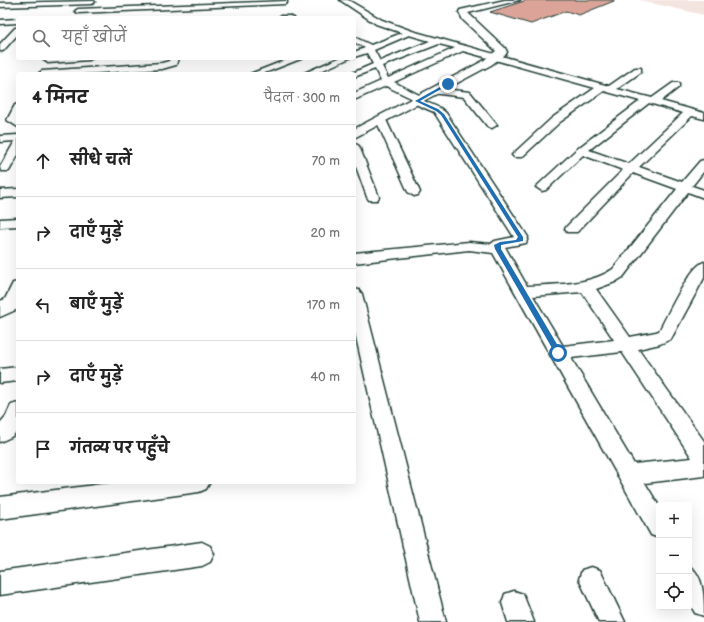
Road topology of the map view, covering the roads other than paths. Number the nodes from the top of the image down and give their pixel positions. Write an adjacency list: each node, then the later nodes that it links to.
1 (343, 0): 12 (street)
2 (516, 0): 28 (street)
3 (84, 1): 4 (street); 5 (street); 7 (street)
4 (98, 1)
5 (0, 5)
6 (184, 6): 7 (street); 9 (street); 10 (street)
7 (78, 10): 8 (street); 11 (street)
8 (0, 13)
9 (183, 14)
10 (198, 14)
11 (74, 16)
12 (372, 18): 14 (street); 16 (street)
13 (16, 21): 15 (street)
14 (360, 21)
15 (0, 22)
16 (387, 26): 20 (street); 21 (street)
17 (16, 29): 18 (street)
18 (0, 30)
19 (16, 31): 25 (street)
20 (374, 31)
21 (409, 34): 23 (street); 24 (street)
22 (356, 37): 24 (street)
23 (436, 42): 26 (street); 33 (street)
24 (369, 48): 27 (street); 33 (street)
25 (0, 49)
26 (460, 49): 28 (street); 40 (street)
27 (356, 54)
28 (495, 58): 42 (street); 43 (street)
29 (48, 60): 35 (street)
30 (174, 60): 36 (street)
31 (293, 60): 37 (street)
32 (341, 60): 38 (street)
33 (377, 64): 39 (street); 40 (street)
34 (638, 70): 42 (street)
35 (42, 72)
36 (71, 72)
37 (260, 72)
38 (311, 72)
39 (356, 73)
40 (386, 82): 44 (street); 45 (street)
41 (676, 85): 46 (street)
42 (607, 88): 46 (street); 59 (street)
43 (435, 91): 45 (street); 52 (street)
44 (356, 96)
45 (418, 100): 50 (street); 74 (street)
46 (650, 100): 48 (street); 58 (street)
47 (16, 111): 51 (street)
48 (690, 112): 49 (street); 62 (street)
49 (704, 116)
50 (381, 120): 53 (street); 66 (street)
51 (16, 123)
52 (492, 124)
53 (356, 133)
54 (16, 138): 55 (street)
55 (0, 139)
56 (16, 147): 63 (street)
57 (356, 151): 70 (street)
58 (581, 151): 62 (street); 64 (street)
59 (518, 154)
60 (704, 164): 65 (street)
61 (16, 168): 63 (street)
62 (630, 168): 65 (street); 73 (street)
63 (2, 170)
64 (542, 187)
65 (686, 188): 69 (street); 77 (street)
66 (414, 192)
67 (16, 193): 68 (street)
68 (0, 194)
69 (704, 194)
70 (373, 197)
71 (16, 222): 72 (street)
72 (0, 223)
73 (572, 229)
74 (498, 249): 75 (street); 79 (street)
75 (356, 258)
76 (704, 267): 82 (street)
77 (585, 285): 79 (street); 82 (street)
78 (16, 291): 81 (street)
79 (523, 292): 83 (street)
80 (356, 302): 99 (street)
81 (9, 305)
82 (625, 345): 83 (street); 88 (street)
83 (558, 353): 90 (street)
84 (16, 374): 85 (street)
85 (0, 376)
86 (16, 416): 87 (street)
87 (0, 433)
88 (704, 458)
89 (704, 466): 90 (street)
90 (629, 475): 93 (street)
91 (184, 484): 92 (street)
92 (0, 508)
93 (656, 521)
94 (202, 554): 96 (street)
95 (591, 579): 100 (street)
96 (0, 583)
97 (692, 583): 98 (street)
98 (704, 604)
99 (433, 622)
100 (612, 622)

